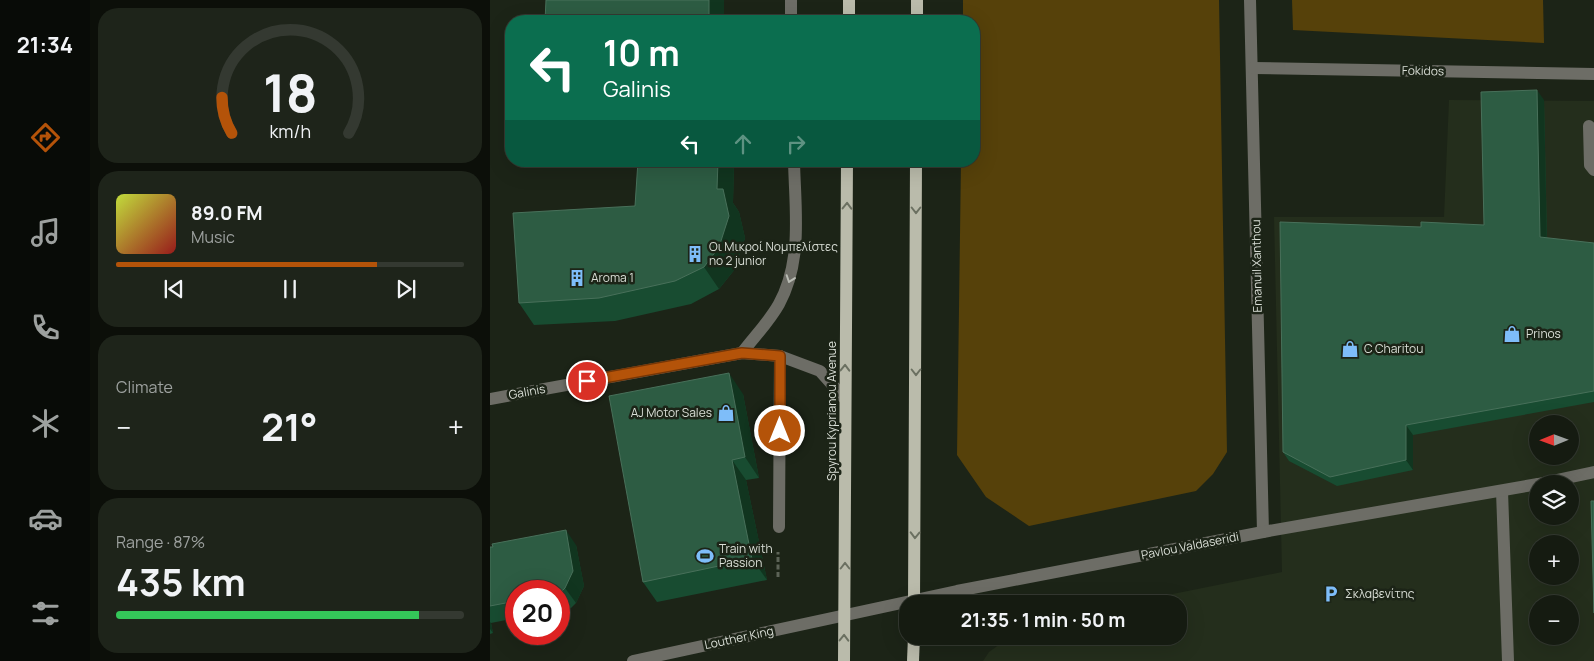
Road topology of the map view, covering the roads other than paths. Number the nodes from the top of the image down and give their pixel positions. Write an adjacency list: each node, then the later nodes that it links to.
1 (791, 0): 5 (street)
2 (849, 0): 6 (main road)
3 (917, 0): 7 (main road)
4 (1250, 0): 8 (street, Emanuil Xanthou)
5 (791, 15)
6 (849, 15)
7 (917, 15)
8 (1253, 68): 9 (street, Fokidos); 24 (street, Emanuil Xanthou)
9 (1594, 74)
10 (1589, 126): 14 (street)
11 (794, 167): 15 (street, one-way to 15)
12 (847, 167): 18 (main road, Spyrou Kyprianou Avenue, one-way to 12)
13 (916, 167): 25 (main road, one-way to 25)
14 (1594, 170)
15 (742, 353): 16 (street, Galinis); 17 (street, Galinis)
16 (780, 356): 18 (street, Galinis); 23 (street)
17 (490, 399)
18 (845, 399): 28 (main road, Spyrou Kyprianou Avenue, one-way to 18)
19 (1594, 472): 20 (street, Pavlou Valdaseridi)
20 (1579, 475)
21 (1529, 486): 22 (street, Pavlou Valdaseridi)
22 (1502, 491): 24 (street, Pavlou Valdaseridi); 33 (street)
23 (779, 527)
24 (1263, 532): 26 (street, Pavlou Valdaseridi)
25 (914, 595)
26 (949, 595)
27 (899, 605): 28 (street, Pavlou Valdaseridi)
28 (845, 615): 30 (street, Louther King); 31 (main road, Spyrou Kyprianou Avenue, one-way to 28)
29 (914, 645): 32 (main road)
30 (632, 661)
31 (844, 661)
32 (913, 661)
33 (1508, 661)

